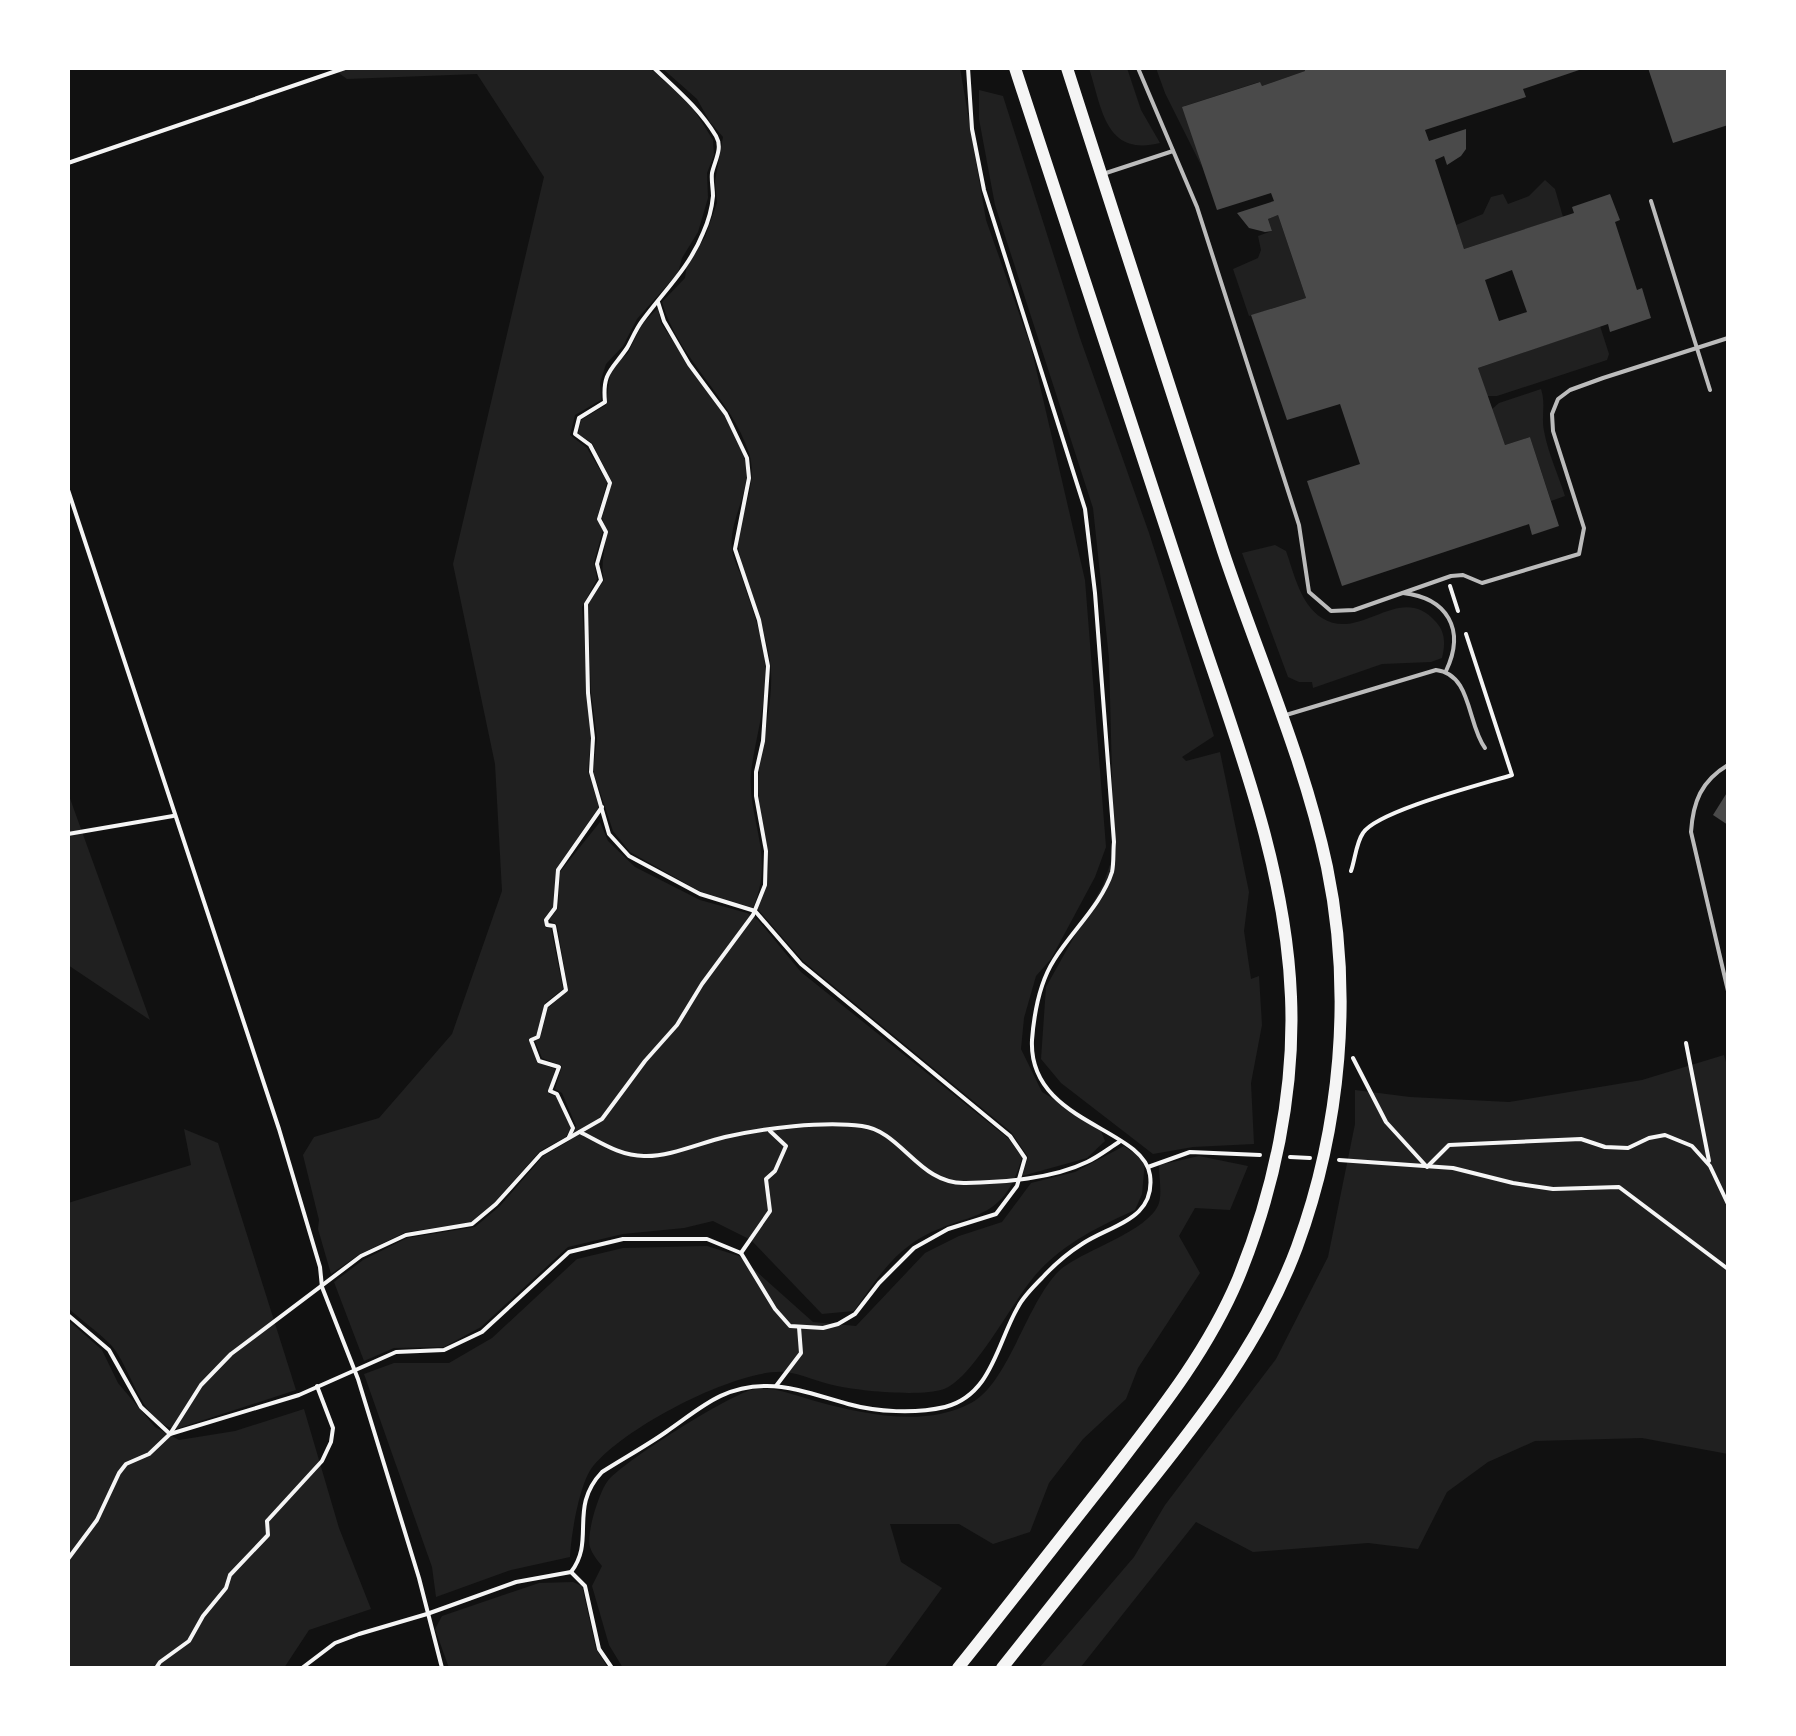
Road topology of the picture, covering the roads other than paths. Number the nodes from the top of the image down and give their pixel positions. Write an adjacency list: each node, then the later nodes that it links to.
1 (1015, 68): 16 (main road)
2 (1067, 68): 5 (main road)
3 (1138, 68): 4 (lane)
4 (1175, 150): 5 (lane); 10 (lane)
5 (1101, 174): 12 (main road)
6 (1651, 200): 8 (lane)
7 (1728, 338): 8 (lane)
8 (1696, 348): 9 (lane); 10 (lane)
9 (1710, 390)
10 (1402, 593): 11 (lane)
11 (1446, 671): 12 (lane); 13 (lane)
12 (1281, 716): 17 (main road)
13 (1485, 748)
14 (1728, 765): 15 (lane)
15 (1728, 991)
16 (958, 1668)
17 (1002, 1668)

